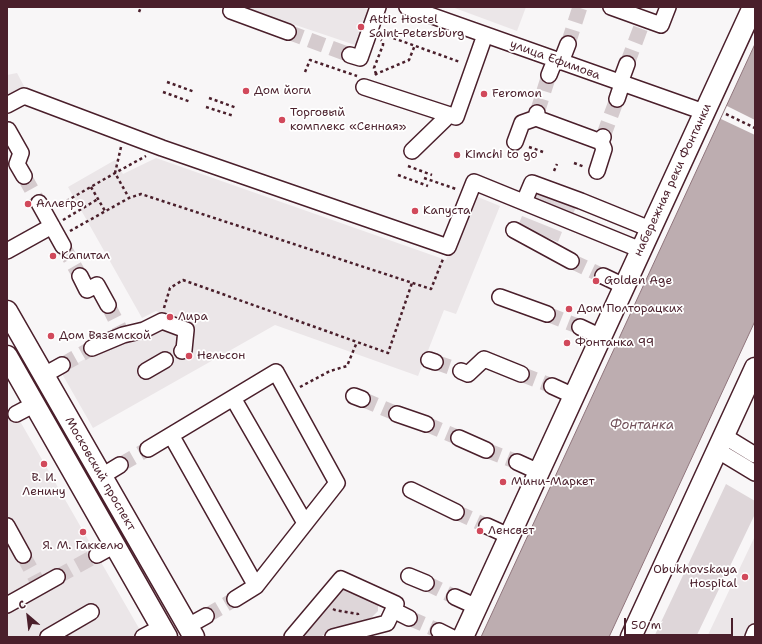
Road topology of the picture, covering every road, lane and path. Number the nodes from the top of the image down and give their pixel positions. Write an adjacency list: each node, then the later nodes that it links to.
1 (141, 7): 8 (path)
2 (232, 7): 10 (street)
3 (378, 7): 9 (street)
4 (407, 7): 11 (street, улица Ефимова)
5 (611, 7): 6 (street)
6 (668, 7)
7 (753, 7): 31 (main road, набережная реки Фонтанки)
8 (139, 12)
9 (371, 29): 13 (path); 14 (street)
10 (288, 32)
11 (485, 35): 15 (street, улица Ефимова); 17 (street)
12 (568, 44): 15 (street)
13 (415, 45): 17 (path); 22 (path)
14 (350, 55)
15 (558, 61): 19 (street); 21 (street, улица Ефимова)
16 (627, 64): 21 (street)
17 (474, 67): 33 (street)
18 (305, 72): 22 (path)
19 (549, 76)
20 (167, 82): 24 (path)
21 (621, 83): 26 (street); 31 (street, улица Ефимова)
22 (365, 84): 33 (street)
23 (163, 92): 27 (path)
24 (194, 92)
25 (209, 98): 30 (path)
26 (617, 99)
27 (191, 102)
28 (7, 105): 38 (street)
29 (206, 107): 34 (path)
30 (237, 108)
31 (704, 112): 59 (main road, набережная реки Фонтанки)
32 (723, 112): 35 (path, bridge)
33 (446, 114): 39 (street)
34 (234, 116)
35 (755, 128)
36 (8, 130): 47 (street)
37 (515, 142): 43 (street)
38 (162, 148): 44 (path); 61 (street)
39 (412, 151)
40 (402, 164): 46 (path)
41 (557, 164): 42 (path)
42 (554, 171)
43 (597, 171)
44 (115, 173): 50 (path); 52 (path)
45 (398, 175): 49 (path)
46 (432, 175)
47 (24, 176)
48 (424, 178): 51 (path)
49 (428, 186)
50 (91, 187): 53 (path); 56 (path)
51 (450, 187)
52 (129, 198): 55 (path); 67 (path)
53 (98, 200): 55 (path); 56 (path)
54 (524, 202): 59 (street); 61 (street); 62 (street)
55 (105, 212): 57 (path)
56 (45, 214): 60 (street); 63 (street)
57 (88, 221)
58 (514, 230): 64 (street)
59 (650, 230): 62 (main road, набережная реки Фонтанки)
60 (63, 246)
61 (448, 247): 67 (path)
62 (641, 250): 68 (main road, набережная реки Фонтанки)
63 (7, 251)
64 (571, 261)
65 (80, 276): 70 (street)
66 (604, 276): 68 (street)
67 (412, 283): 76 (path)
68 (624, 286): 75 (main road, набережная реки Фонтанки)
69 (500, 297): 72 (street)
70 (108, 305)
71 (7, 311): 86 (main road, Московский проспект)
72 (547, 314)
73 (162, 321): 76 (path); 77 (street); 78 (street)
74 (580, 327): 75 (street)
75 (601, 337): 89 (main road, набережная реки Фонтанки)
76 (357, 342): 88 (path)
77 (92, 348)
78 (182, 351)
79 (7, 356): 91 (main road, Московский проспект)
80 (165, 360): 83 (street)
81 (62, 365): 86 (street)
82 (755, 368): 97 (main road)
83 (146, 371)
84 (462, 371): 85 (street)
85 (521, 374)
86 (44, 375): 105 (main road, Московский проспект)
87 (552, 386): 89 (street)
88 (288, 394): 90 (street); 108 (street)
89 (574, 396): 103 (main road, набережная реки Фонтанки)
90 (233, 398): 95 (street); 108 (street)
91 (35, 404): 92 (street); 113 (main road, Московский проспект)
92 (16, 414)
93 (397, 414): 94 (street)
94 (426, 424)
95 (171, 435): 98 (street); 119 (street)
96 (459, 438): 99 (street)
97 (720, 443): 100 (street); 104 (street); 138 (main road)
98 (148, 449)
99 (486, 450)
100 (755, 456)
101 (517, 462): 103 (street)
102 (120, 465): 105 (street)
103 (539, 472): 111 (main road, набережная реки Фонтанки)
104 (755, 473)
105 (102, 476): 131 (main road, Московский проспект)
106 (411, 490): 107 (street)
107 (456, 512)
108 (305, 523): 119 (street)
109 (7, 526): 112 (street)
110 (487, 526): 111 (street)
111 (509, 536): 124 (main road, набережная реки Фонтанки)
112 (11, 542): 114 (street)
113 (115, 545): 115 (street); 130 (main road, Московский проспект)
114 (24, 555)
115 (97, 555)
116 (409, 576): 118 (street)
117 (57, 577): 123 (street)
118 (426, 583)
119 (256, 586): 121 (street)
120 (455, 597): 124 (street)
121 (235, 599)
122 (322, 601): 125 (street); 129 (path); 135 (street)
123 (7, 605)
124 (477, 607): 137 (main road, набережная реки Фонтанки)
125 (393, 610): 128 (street); 129 (street)
126 (91, 612): 133 (street)
127 (206, 616): 131 (street)
128 (409, 618)
129 (364, 629): 136 (street)
130 (164, 632): 134 (street)
131 (191, 632)
132 (755, 632): 139 (street)
133 (48, 637)
134 (143, 637)
135 (292, 637)
136 (333, 637)
137 (463, 637)
138 (631, 637)
139 (753, 637)

